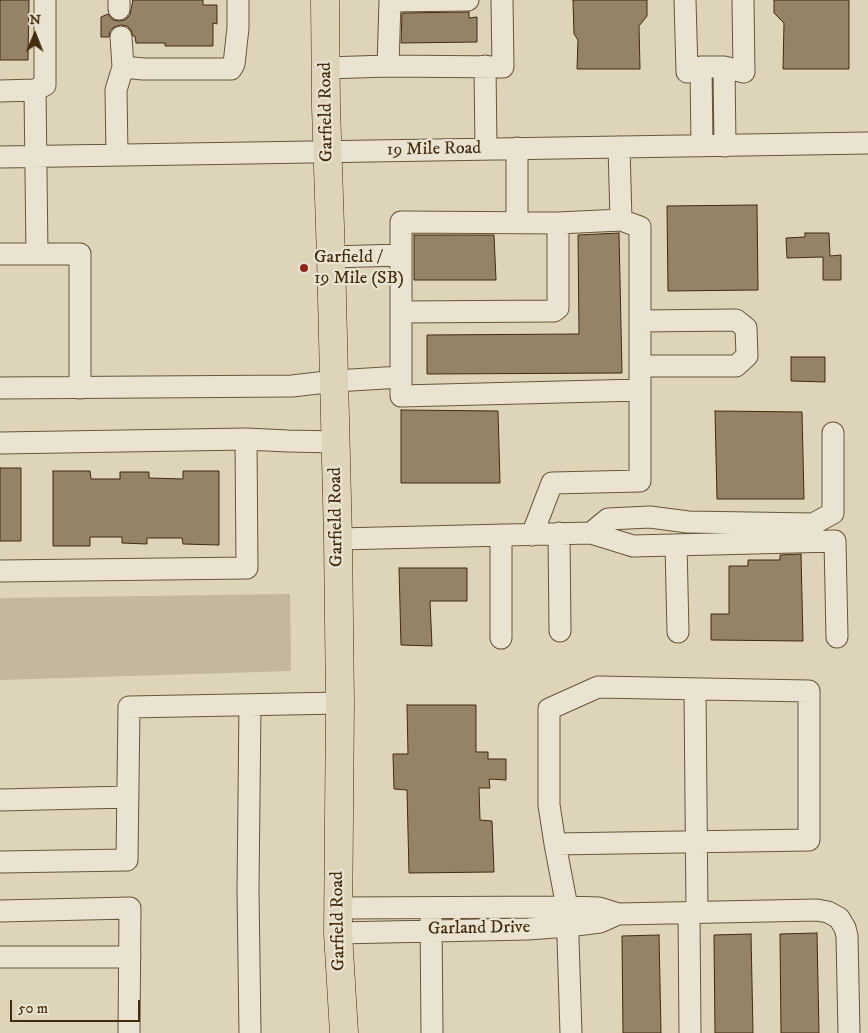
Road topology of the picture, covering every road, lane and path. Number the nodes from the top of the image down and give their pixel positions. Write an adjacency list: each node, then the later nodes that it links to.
1 (45, 0): 15 (street)
2 (238, 0): 11 (street)
3 (325, 0): 14 (main road, Garfield Road)
4 (468, 0): 9 (street)
5 (502, 0): 10 (street)
6 (685, 0): 12 (street)
7 (743, 0): 13 (street)
8 (121, 37): 11 (street)
9 (388, 66): 10 (street); 14 (street)
10 (486, 66): 21 (street)
11 (123, 67): 24 (street)
12 (701, 67): 13 (street); 18 (street)
13 (724, 67): 19 (street)
14 (326, 68): 23 (main road, Garfield Road)
15 (35, 90): 16 (street); 25 (street)
16 (0, 91)
17 (868, 143): 19 (street, 19 Mile Road)
18 (702, 146): 19 (street, 19 Mile Road); 20 (street, 19 Mile Road)
19 (725, 146)
20 (619, 147): 22 (street, 19 Mile Road); 27 (street)
21 (486, 148): 22 (street, 19 Mile Road); 23 (street, 19 Mile Road)
22 (517, 148): 28 (street)
23 (328, 151): 24 (street, 19 Mile Road); 33 (main road, Garfield Road)
24 (117, 154): 25 (street, 19 Mile Road)
25 (35, 156): 26 (street, 19 Mile Road); 31 (street)
26 (0, 157)
27 (621, 220): 29 (street); 35 (street)
28 (518, 222): 29 (street); 32 (street)
29 (558, 222): 34 (street)
30 (0, 254): 31 (street)
31 (36, 254): 40 (street)
32 (401, 255): 33 (street); 34 (street)
33 (332, 257): 38 (main road, Garfield Road)
34 (401, 312): 37 (street)
35 (640, 320): 36 (street); 36 (street)
36 (640, 366): 41 (street)
37 (401, 377): 38 (street); 41 (street)
38 (335, 381): 40 (street); 44 (main road, Garfield Road)
39 (0, 388): 40 (street)
40 (80, 388)
41 (640, 390): 49 (street)
42 (833, 433): 47 (street)
43 (246, 439): 44 (street); 45 (street); 52 (street)
44 (336, 442): 50 (main road, Garfield Road)
45 (0, 443)
46 (560, 533): 47 (street); 49 (street); 53 (street)
47 (591, 533): 51 (street)
48 (501, 535): 49 (street); 50 (street); 56 (street)
49 (532, 535)
50 (338, 539): 58 (main road, Garfield Road)
51 (676, 545): 54 (street); 55 (street)
52 (0, 571)
53 (560, 631)
54 (678, 632)
55 (837, 637)
56 (501, 638)
57 (695, 689): 62 (street); 62 (street); 63 (street)
58 (340, 703): 59 (street); 69 (main road, Garfield Road)
59 (250, 705): 60 (street); 74 (street)
60 (128, 797): 61 (street); 64 (street)
61 (0, 800)
62 (696, 842): 63 (street); 67 (street)
63 (555, 844): 68 (street)
64 (0, 862)
65 (431, 908): 68 (street, Garland Drive); 69 (street, Garland Drive); 70 (street)
66 (0, 911): 72 (street)
67 (693, 912): 68 (street, Garland Drive); 78 (street); 79 (street, Garland Drive)
68 (568, 916): 70 (street, Garland Drive); 77 (street)
69 (338, 920): 70 (street, Garland Drive); 75 (main road, Garfield Road)
70 (431, 930): 76 (street)
71 (0, 957): 72 (street)
72 (130, 957): 73 (street)
73 (129, 1033)
74 (250, 1033)
75 (344, 1033)
76 (432, 1033)
77 (571, 1033)
78 (690, 1033)
79 (849, 1033)

